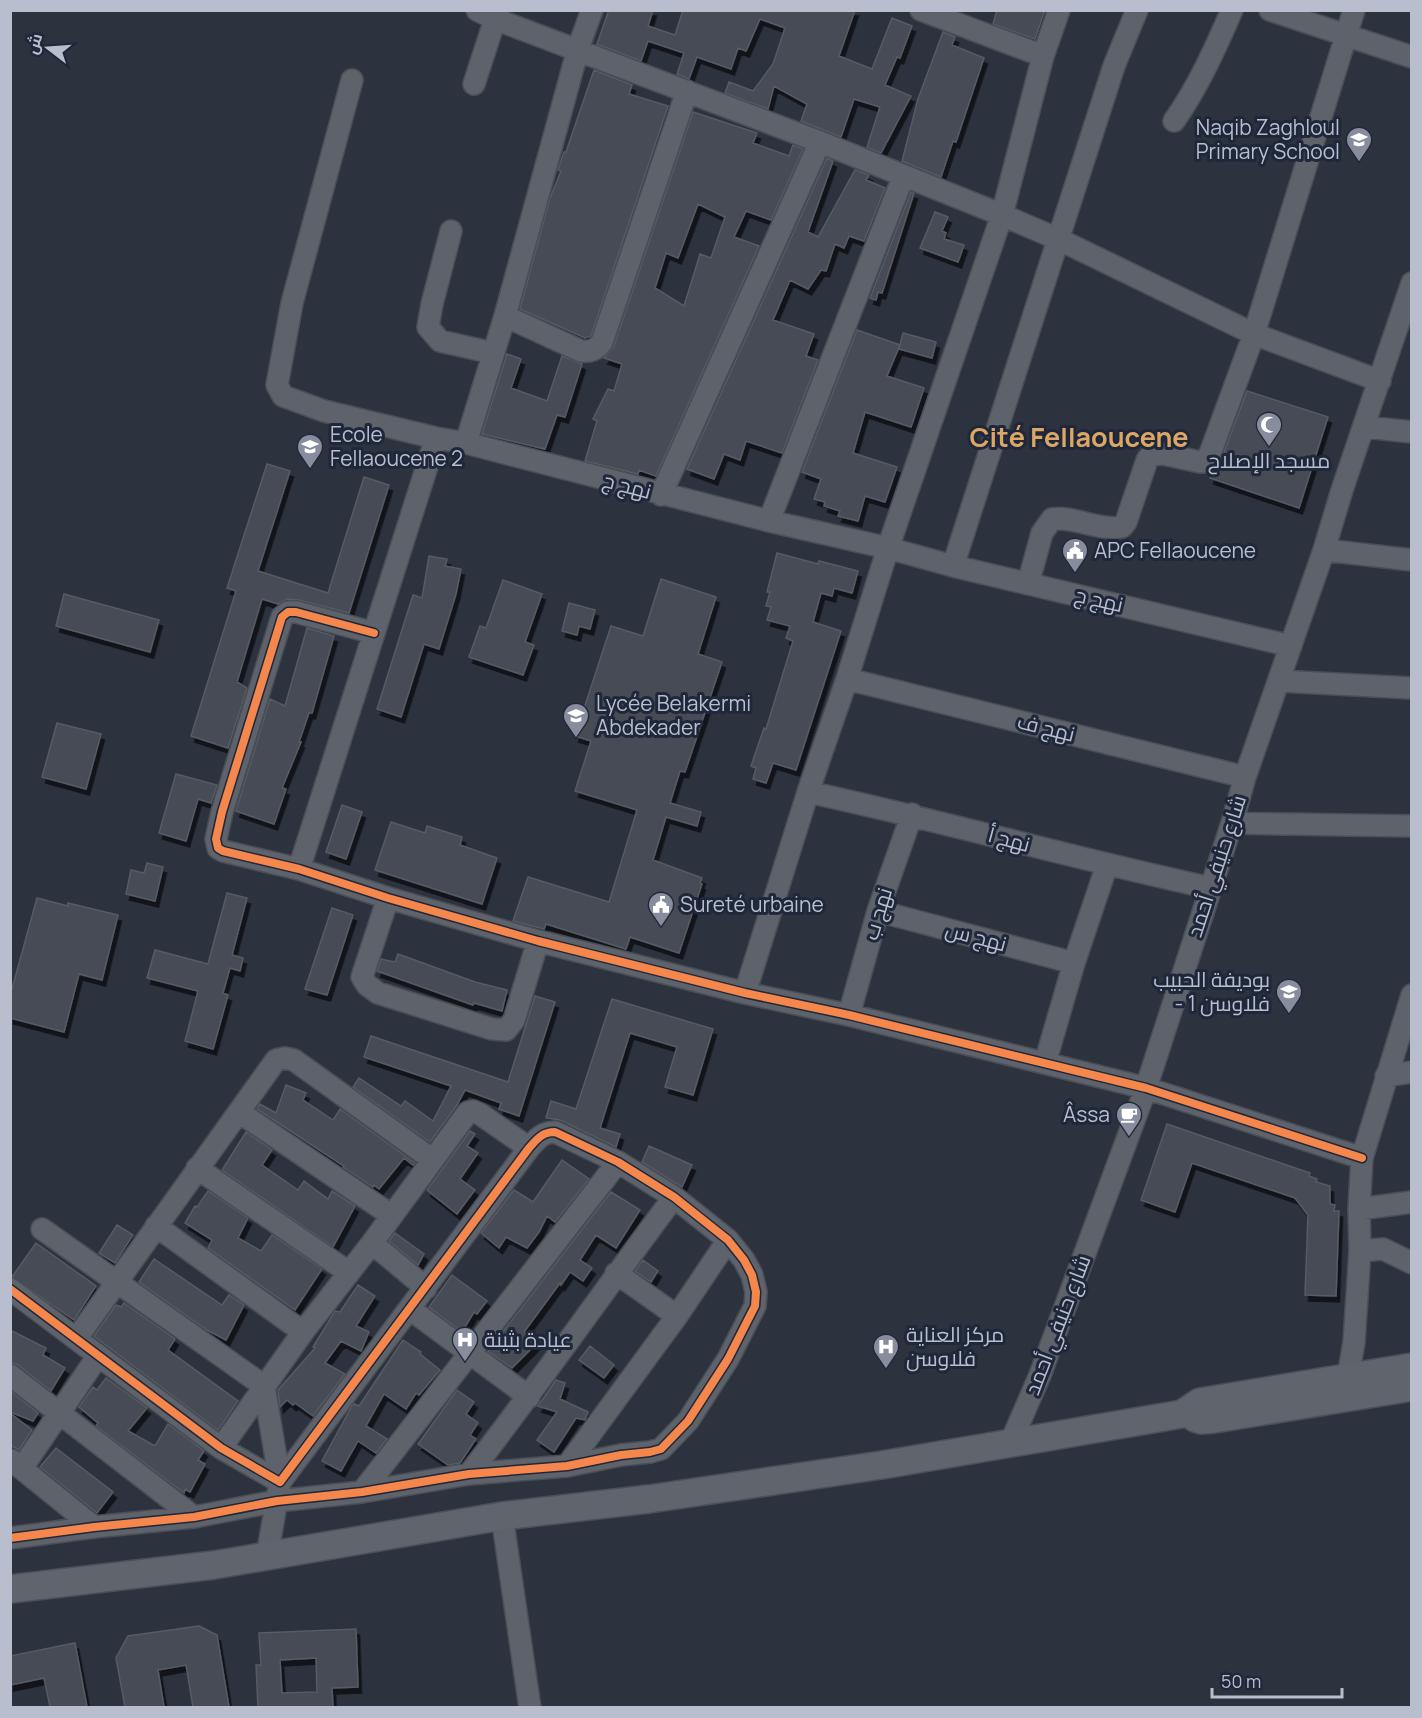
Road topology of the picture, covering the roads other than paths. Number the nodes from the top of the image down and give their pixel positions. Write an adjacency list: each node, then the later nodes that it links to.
1 (592, 10): 10 (street)
2 (921, 10): 11 (street)
3 (1059, 10): 11 (street)
4 (1137, 10): 21 (street)
5 (1232, 10): 16 (street)
6 (1270, 10): 9 (street)
7 (1354, 10): 9 (street)
8 (490, 13): 10 (street); 14 (street)
9 (1346, 34): 12 (street); 24 (street)
10 (578, 50): 15 (street); 23 (street)
11 (1043, 56): 19 (street)
12 (1412, 57)
13 (352, 80): 29 (street, نهج ج)
14 (474, 84)
15 (687, 91): 17 (street); 23 (street)
16 (1174, 121)
17 (820, 142): 18 (street); 31 (street)
18 (903, 177): 19 (street); 32 (street)
19 (1002, 215): 21 (street); 33 (street)
20 (451, 231): 25 (street)
21 (1058, 239): 24 (street); 36 (street)
22 (1412, 283): 26 (street, شارع حنيفي أحمد)
23 (505, 316): 25 (street)
24 (1254, 334): 26 (street); 37 (street)
25 (494, 353): 30 (street)
26 (1380, 381): 27 (street, شارع حنيفي أحمد)
27 (1365, 427): 28 (street); 34 (street, شارع حنيفي أحمد)
28 (1412, 432)
29 (436, 438): 30 (street, نهج ج); 38 (street)
30 (466, 443): 31 (street, نهج ج)
31 (661, 495): 32 (street, نهج ج)
32 (769, 521): 33 (street, نهج ج)
33 (888, 548): 36 (street, نهج ج); 40 (street)
34 (1324, 550): 35 (street); 39 (street, شارع حنيفي أحمد)
35 (1412, 560)
36 (953, 566): 37 (street, نهج ج)
37 (1028, 584): 39 (street, نهج ج)
38 (374, 633): 49 (street); 49 (street)
39 (1291, 646): 41 (street, شارع حنيفي أحمد)
40 (847, 679): 43 (street, نهج ف); 44 (street)
41 (1279, 681): 42 (street); 43 (street, شارع حنيفي أحمد)
42 (1412, 688)
43 (1245, 777): 46 (street, شارع حنيفي أحمد)
44 (808, 792): 45 (street, نهج أ); 55 (street)
45 (912, 814): 48 (street, نهج أ); 52 (street, نهج ب)
46 (1232, 823): 47 (street); 50 (street, شارع حنيفي أحمد)
47 (1412, 826)
48 (1107, 865): 50 (street, نهج أ); 54 (street)
49 (299, 869): 51 (street)
50 (1211, 888): 61 (street, شارع حنيفي أحمد)
51 (388, 898): 53 (street); 53 (street)
52 (878, 911): 54 (street, نهج س); 57 (street, نهج ب)
53 (538, 941): 55 (street)
54 (1074, 963): 58 (street)
55 (746, 993): 57 (street)
56 (1412, 995): 60 (street)
57 (849, 1015): 58 (street)
58 (1045, 1063): 61 (street)
59 (1412, 1072): 60 (street)
60 (1386, 1076): 64 (street)
61 (1146, 1088): 64 (street); 97 (street, شارع حنيفي أحمد)
62 (239, 1112): 65 (street); 67 (street); 71 (street)
63 (529, 1148): 65 (street); 66 (street); 81 (street)
64 (1362, 1158): 70 (street)
65 (433, 1161): 71 (street)
66 (618, 1161): 68 (street); 87 (street)
67 (197, 1168): 72 (street); 78 (street)
68 (674, 1197): 74 (street); 79 (street)
69 (1412, 1202): 70 (street)
70 (1359, 1209): 76 (street)
71 (391, 1215): 75 (street)
72 (156, 1226): 80 (street); 85 (street)
73 (42, 1228): 80 (street)
74 (728, 1240): 84 (street); 100 (street)
75 (372, 1243): 78 (street); 81 (street)
76 (1360, 1251): 77 (street); 91 (street)
77 (1412, 1263)
78 (348, 1272): 85 (street)
79 (616, 1273): 84 (street); 94 (street)
80 (116, 1281): 86 (street); 92 (street)
81 (426, 1288): 83 (street)
82 (10, 1289): 86 (street)
83 (410, 1309): 87 (street); 102 (street)
84 (677, 1316): 100 (street)
85 (303, 1332): 92 (street)
86 (76, 1339): 88 (street)
87 (471, 1352): 94 (street); 103 (street)
88 (99, 1356): 95 (street); 98 (street)
89 (1412, 1367): 91 (main road)
90 (10, 1375): 95 (street)
91 (1348, 1377): 96 (main road)
92 (264, 1386): 98 (street); 102 (street)
93 (1412, 1388): 96 (main road)
94 (529, 1397): 101 (street)
95 (60, 1413): 99 (street); 105 (street)
96 (1182, 1414): 97 (main road)
97 (1010, 1443): 104 (main road)
98 (221, 1448): 102 (street)
99 (16, 1464): 106 (street)
100 (567, 1466): 101 (street)
101 (469, 1474): 103 (street)
102 (278, 1491): 103 (street); 105 (street); 108 (street)
103 (362, 1492)
104 (502, 1516): 108 (main road); 110 (street)
105 (194, 1517): 106 (street)
106 (94, 1527): 107 (street)
107 (10, 1538)
108 (267, 1556): 109 (main road)
109 (10, 1589)
110 (530, 1707)

